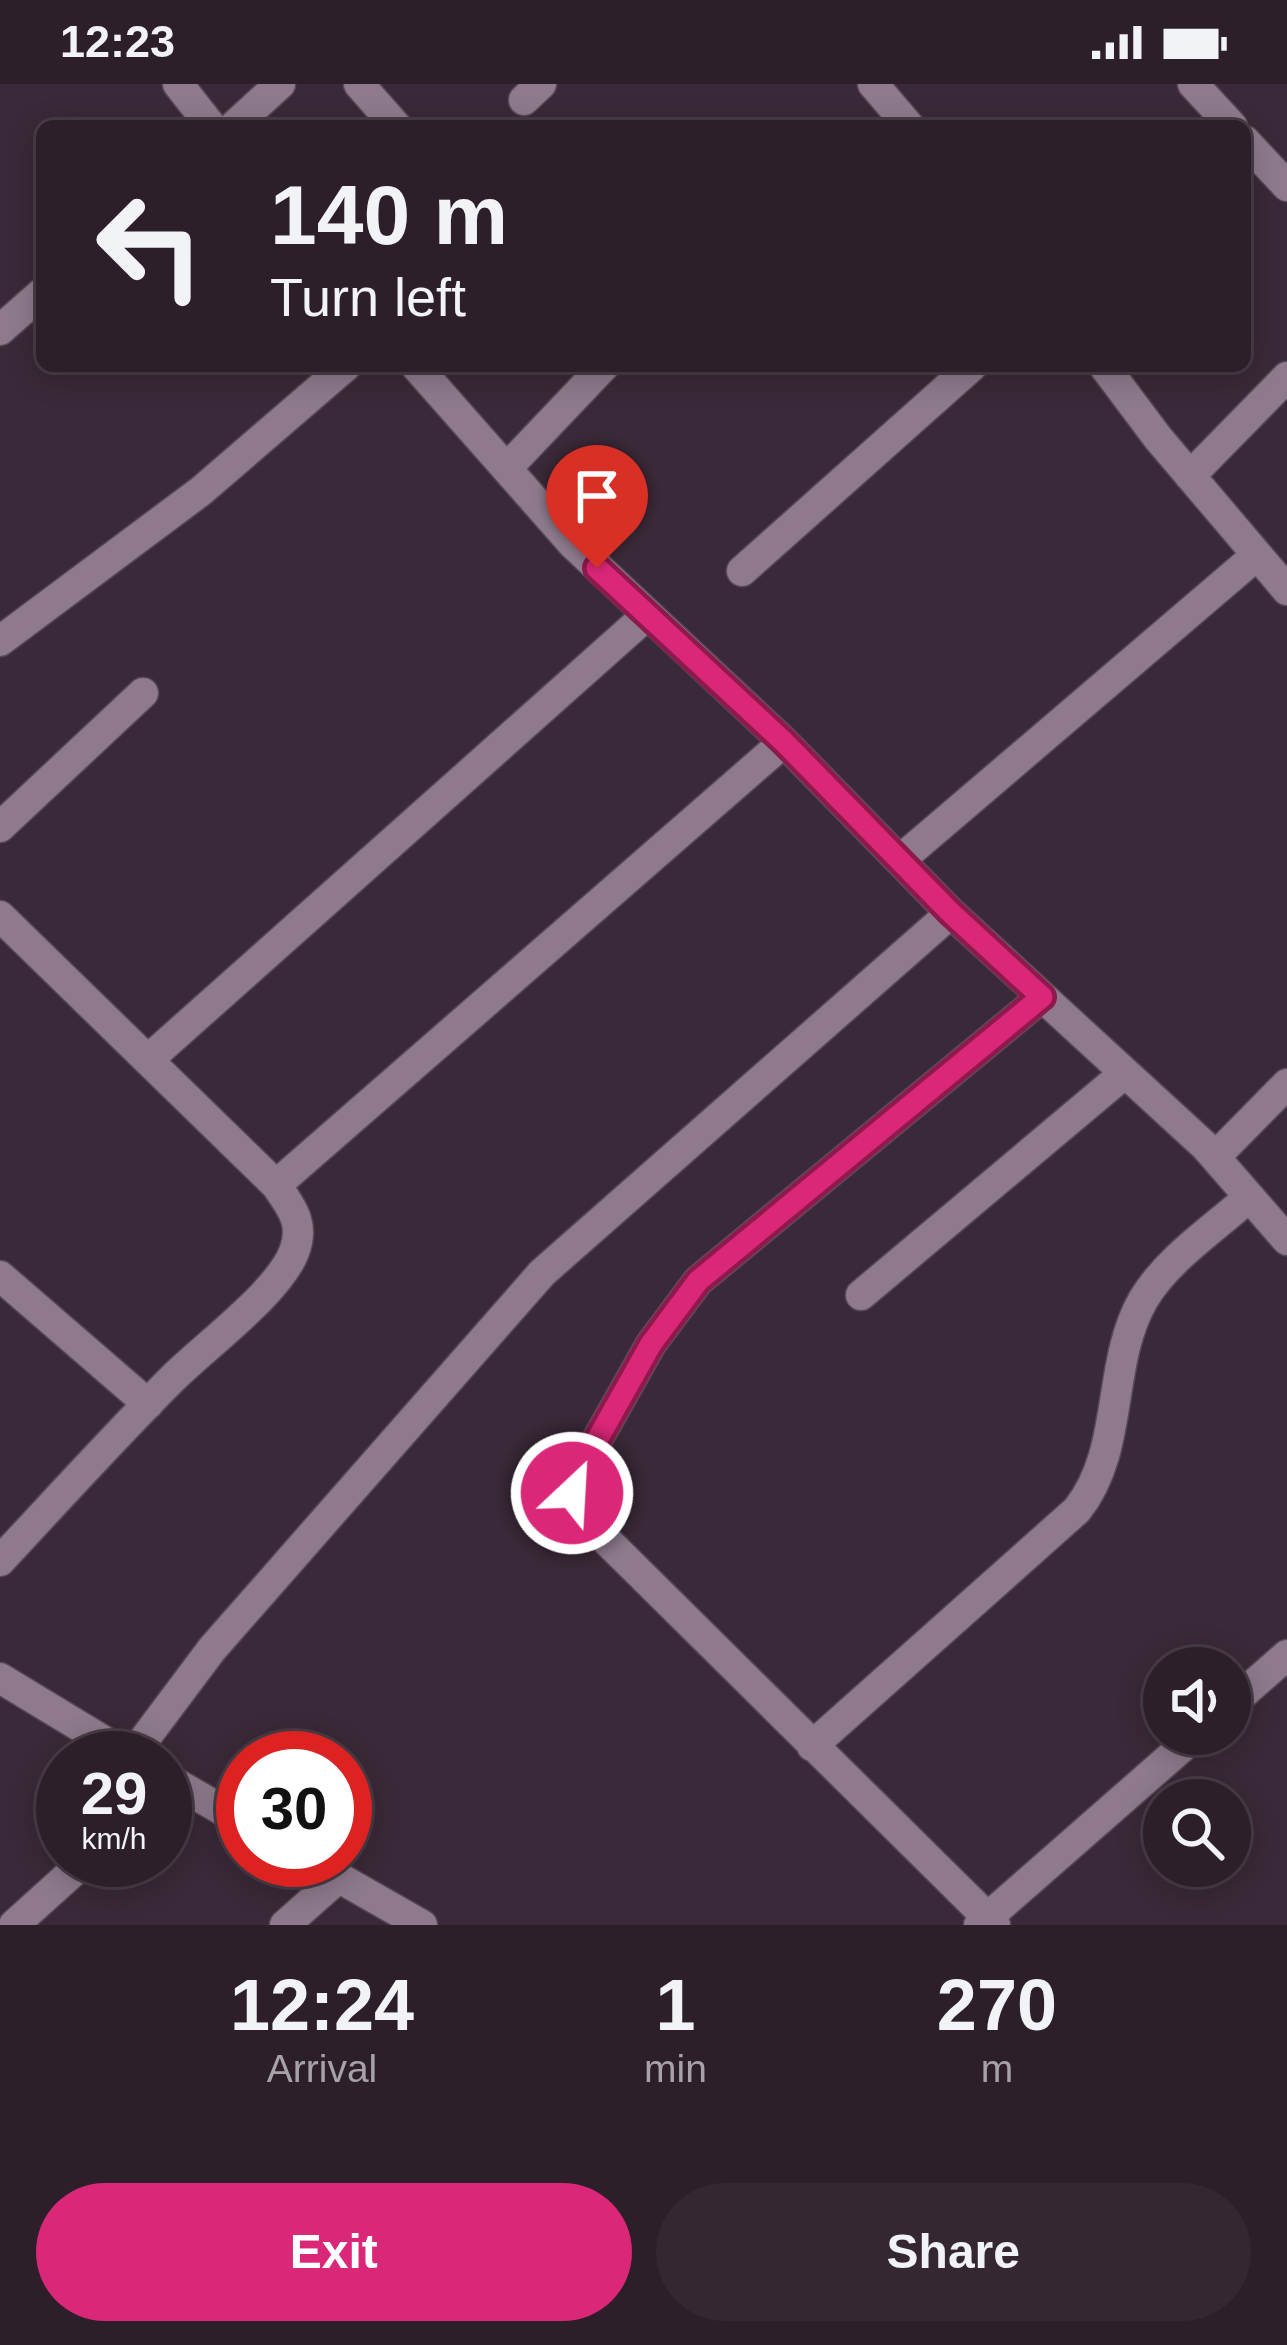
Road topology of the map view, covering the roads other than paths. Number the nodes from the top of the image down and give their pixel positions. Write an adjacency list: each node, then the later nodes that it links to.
1 (178, 84): 6 (street)
2 (280, 84): 7 (street)
3 (358, 84): 8 (street)
4 (873, 84): 9 (street)
5 (1193, 84): 10 (street)
6 (206, 120)
7 (241, 120)
8 (391, 120)
9 (892, 120)
10 (1226, 120)
11 (1251, 147): 12 (street)
12 (1287, 186)
13 (36, 298): 14 (street)
14 (0, 330)
15 (339, 372): 27 (street)
16 (421, 372): 21 (street)
17 (598, 372): 21 (street)
18 (965, 372): 24 (street)
19 (1109, 372): 22 (street)
20 (1287, 377): 22 (street)
21 (507, 469): 26 (street)
22 (1190, 476): 23 (street)
23 (1257, 554): 25 (street); 31 (street)
24 (742, 572)
25 (1287, 590)
26 (646, 616): 29 (street); 35 (street)
27 (0, 641)
28 (143, 693): 30 (street)
29 (784, 742): 31 (street); 39 (street)
30 (0, 826)
31 (900, 860): 32 (street)
32 (951, 913): 34 (street); 49 (street)
33 (0, 916): 35 (street)
34 (1042, 997): 36 (street); 50 (street)
35 (151, 1058): 39 (street)
36 (1125, 1072): 38 (street); 42 (street)
37 (1287, 1084): 38 (street)
38 (1215, 1157): 40 (street)
39 (276, 1185): 43 (street)
40 (1272, 1213): 50 (street)
41 (0, 1276): 43 (street)
42 (861, 1295)
43 (148, 1404): 44 (street)
44 (0, 1561)
45 (1287, 1654): 47 (street)
46 (0, 1678): 48 (street)
47 (1251, 1686)
48 (85, 1731)
49 (152, 1731)
50 (812, 1746): 55 (street)
51 (1174, 1755): 55 (street)
52 (56, 1887): 56 (street)
53 (328, 1887): 57 (street)
54 (354, 1887): 58 (street)
55 (988, 1923)
56 (14, 1925)
57 (285, 1925)
58 (422, 1925)

